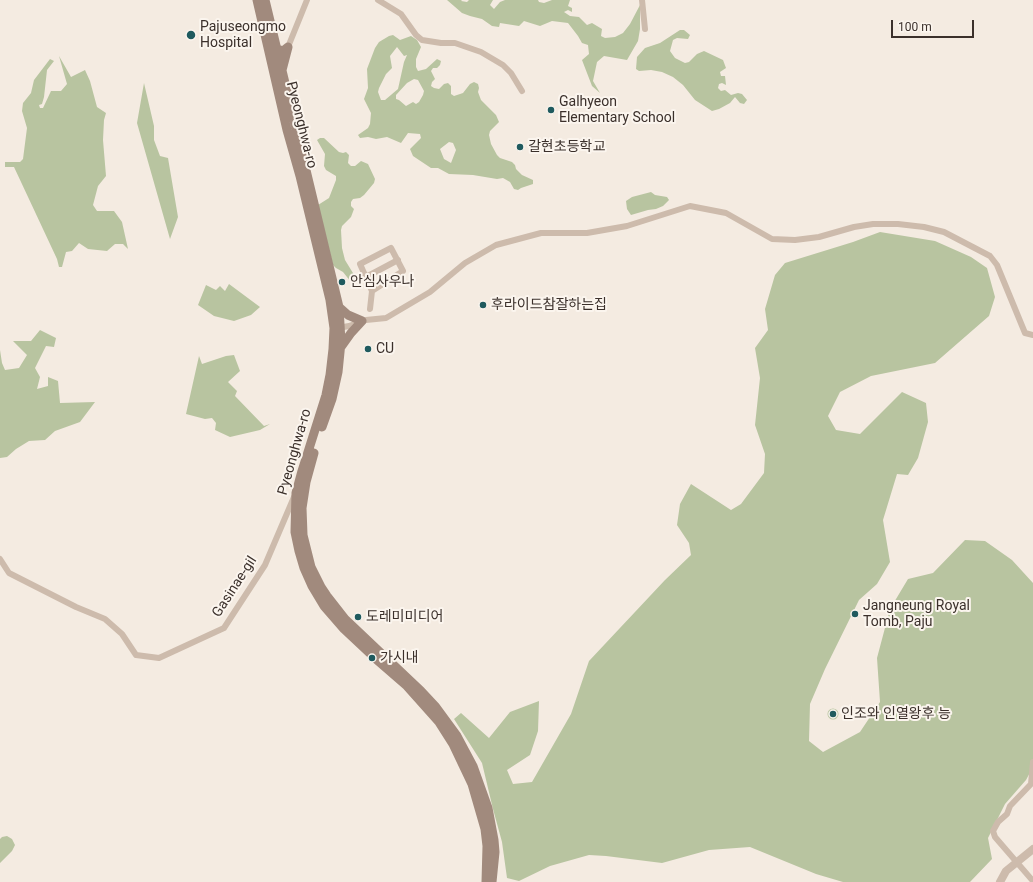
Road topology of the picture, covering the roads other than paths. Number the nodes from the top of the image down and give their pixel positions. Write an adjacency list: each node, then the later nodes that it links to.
1 (256, 0): 17 (main road, Pyeonghwa-ro)
2 (265, 0): 8 (main road, Pyeonghwa-ro)
3 (307, 0): 7 (street)
4 (378, 0): 10 (street)
5 (642, 0): 6 (street)
6 (645, 29)
7 (288, 48): 8 (main road); 9 (main road)
8 (277, 49): 9 (main road, Pyeonghwa-ro)
9 (282, 72): 14 (main road, Pyeonghwa-ro)
10 (522, 91)
11 (398, 260): 12 (street); 12 (street); 13 (street)
12 (366, 277): 13 (street)
13 (372, 291): 15 (street)
14 (339, 307): 16 (main road); 17 (main road, Pyeonghwa-ro)
15 (370, 309)
16 (362, 321): 17 (street); 18 (street); 19 (main road)
17 (337, 328): 19 (main road, Pyeonghwa-ro); 20 (main road, Pyeonghwa-ro)
18 (1033, 335)
19 (341, 347): 28 (main road, Pyeonghwa-ro)
20 (296, 493): 21 (street, Gasinae-gil); 27 (main road, Pyeonghwa-ro)
21 (0, 559)
22 (1033, 762): 23 (street)
23 (1032, 784): 25 (street)
24 (1033, 849): 25 (street)
25 (1017, 863): 26 (street); 29 (street)
26 (1033, 881)
27 (486, 882)
28 (492, 882)
29 (1000, 882)

